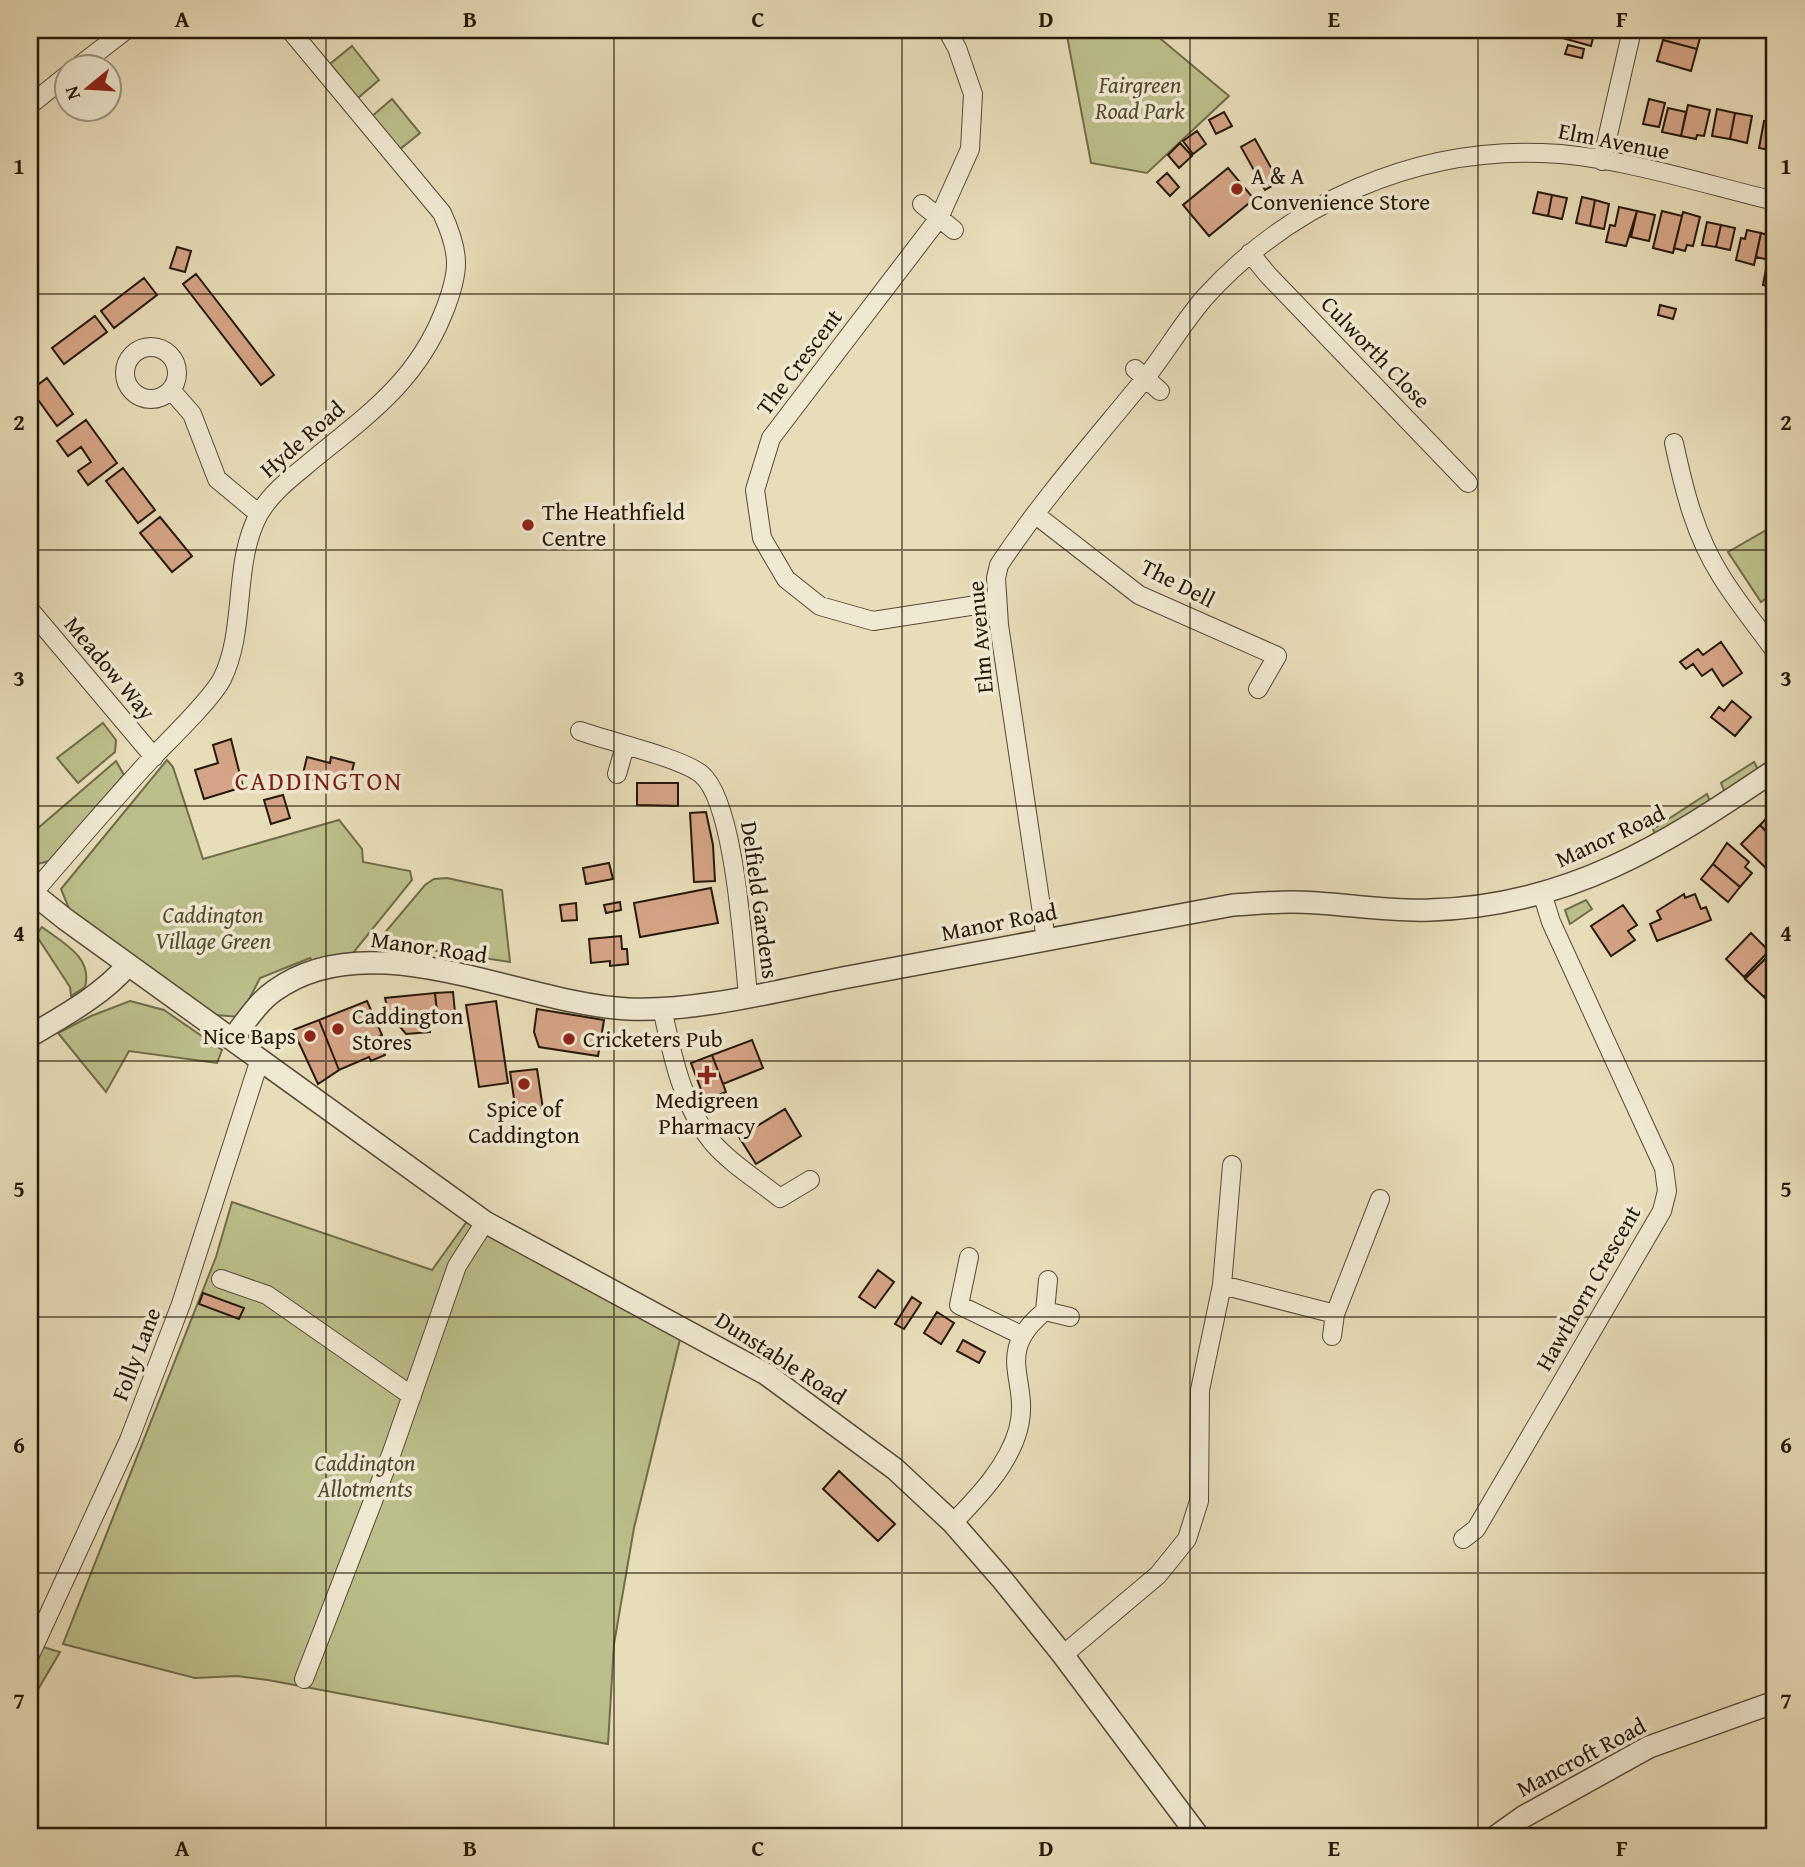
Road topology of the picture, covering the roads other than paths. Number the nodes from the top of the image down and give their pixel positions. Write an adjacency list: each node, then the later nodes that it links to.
1 (126, 30): 5 (street)
2 (290, 30): 19 (street, Hyde Road)
3 (947, 30): 11 (street, The Crescent)
4 (1632, 30): 8 (street)
5 (97, 52)
6 (52, 87): 7 (street)
7 (30, 105)
8 (1602, 161): 9 (street, Elm Avenue); 13 (street, Elm Avenue)
9 (1775, 201)
10 (922, 204): 11 (street)
11 (939, 218): 12 (street); 21 (street, The Crescent)
12 (954, 230)
13 (1250, 253): 14 (street, Elm Avenue); 18 (street, Culworth Close)
14 (1140, 374): 16 (street); 20 (street, Elm Avenue)
15 (171, 390): 19 (street)
16 (1160, 391)
17 (1674, 443): 23 (street)
18 (1468, 483)
19 (258, 514): 27 (street, Hyde Road)
20 (1036, 515): 21 (street, Elm Avenue); 24 (street, The Dell)
21 (996, 602): 32 (street, Elm Avenue)
22 (30, 610): 27 (street, Meadow Way)
23 (1775, 651)
24 (1258, 689)
25 (580, 732): 26 (street, Delfield Gardens)
26 (625, 746): 29 (street); 34 (street, Delfield Gardens)
27 (153, 757): 30 (street, Hyde Road)
28 (1775, 770): 31 (street, Manor Road)
29 (617, 774)
30 (31, 892): 33 (street, Dunstable Road)
31 (1542, 893): 32 (street, Manor Road); 54 (street, Hawthorn Crescent)
32 (1046, 940): 34 (street, Manor Road)
33 (128, 965): 36 (street); 37 (street, Dunstable Road)
34 (748, 995): 35 (street, Manor Road)
35 (662, 1008): 37 (street, Manor Road); 40 (street)
36 (30, 1036)
37 (232, 1039): 38 (street, Dunstable Road)
38 (260, 1059): 42 (street, Dunstable Road); 55 (street, Folly Lane)
39 (1232, 1165): 46 (street)
40 (810, 1180)
41 (1380, 1199): 48 (street)
42 (485, 1222): 52 (street); 53 (street, Dunstable Road)
43 (969, 1257): 50 (street)
44 (221, 1279): 52 (street)
45 (1048, 1280): 47 (street)
46 (1223, 1285): 48 (street); 56 (street)
47 (1045, 1311): 49 (street); 50 (street)
48 (1335, 1314): 51 (street)
49 (1070, 1317)
50 (1021, 1335): 53 (street)
51 (1332, 1336)
52 (412, 1396): 57 (street)
53 (953, 1523): 56 (street, Dunstable Road)
54 (1463, 1539)
55 (30, 1655)
56 (1063, 1655): 59 (street, Dunstable Road)
57 (304, 1679)
58 (1775, 1702): 60 (street, Mancroft Road)
59 (1199, 1837)
60 (1495, 1837)

